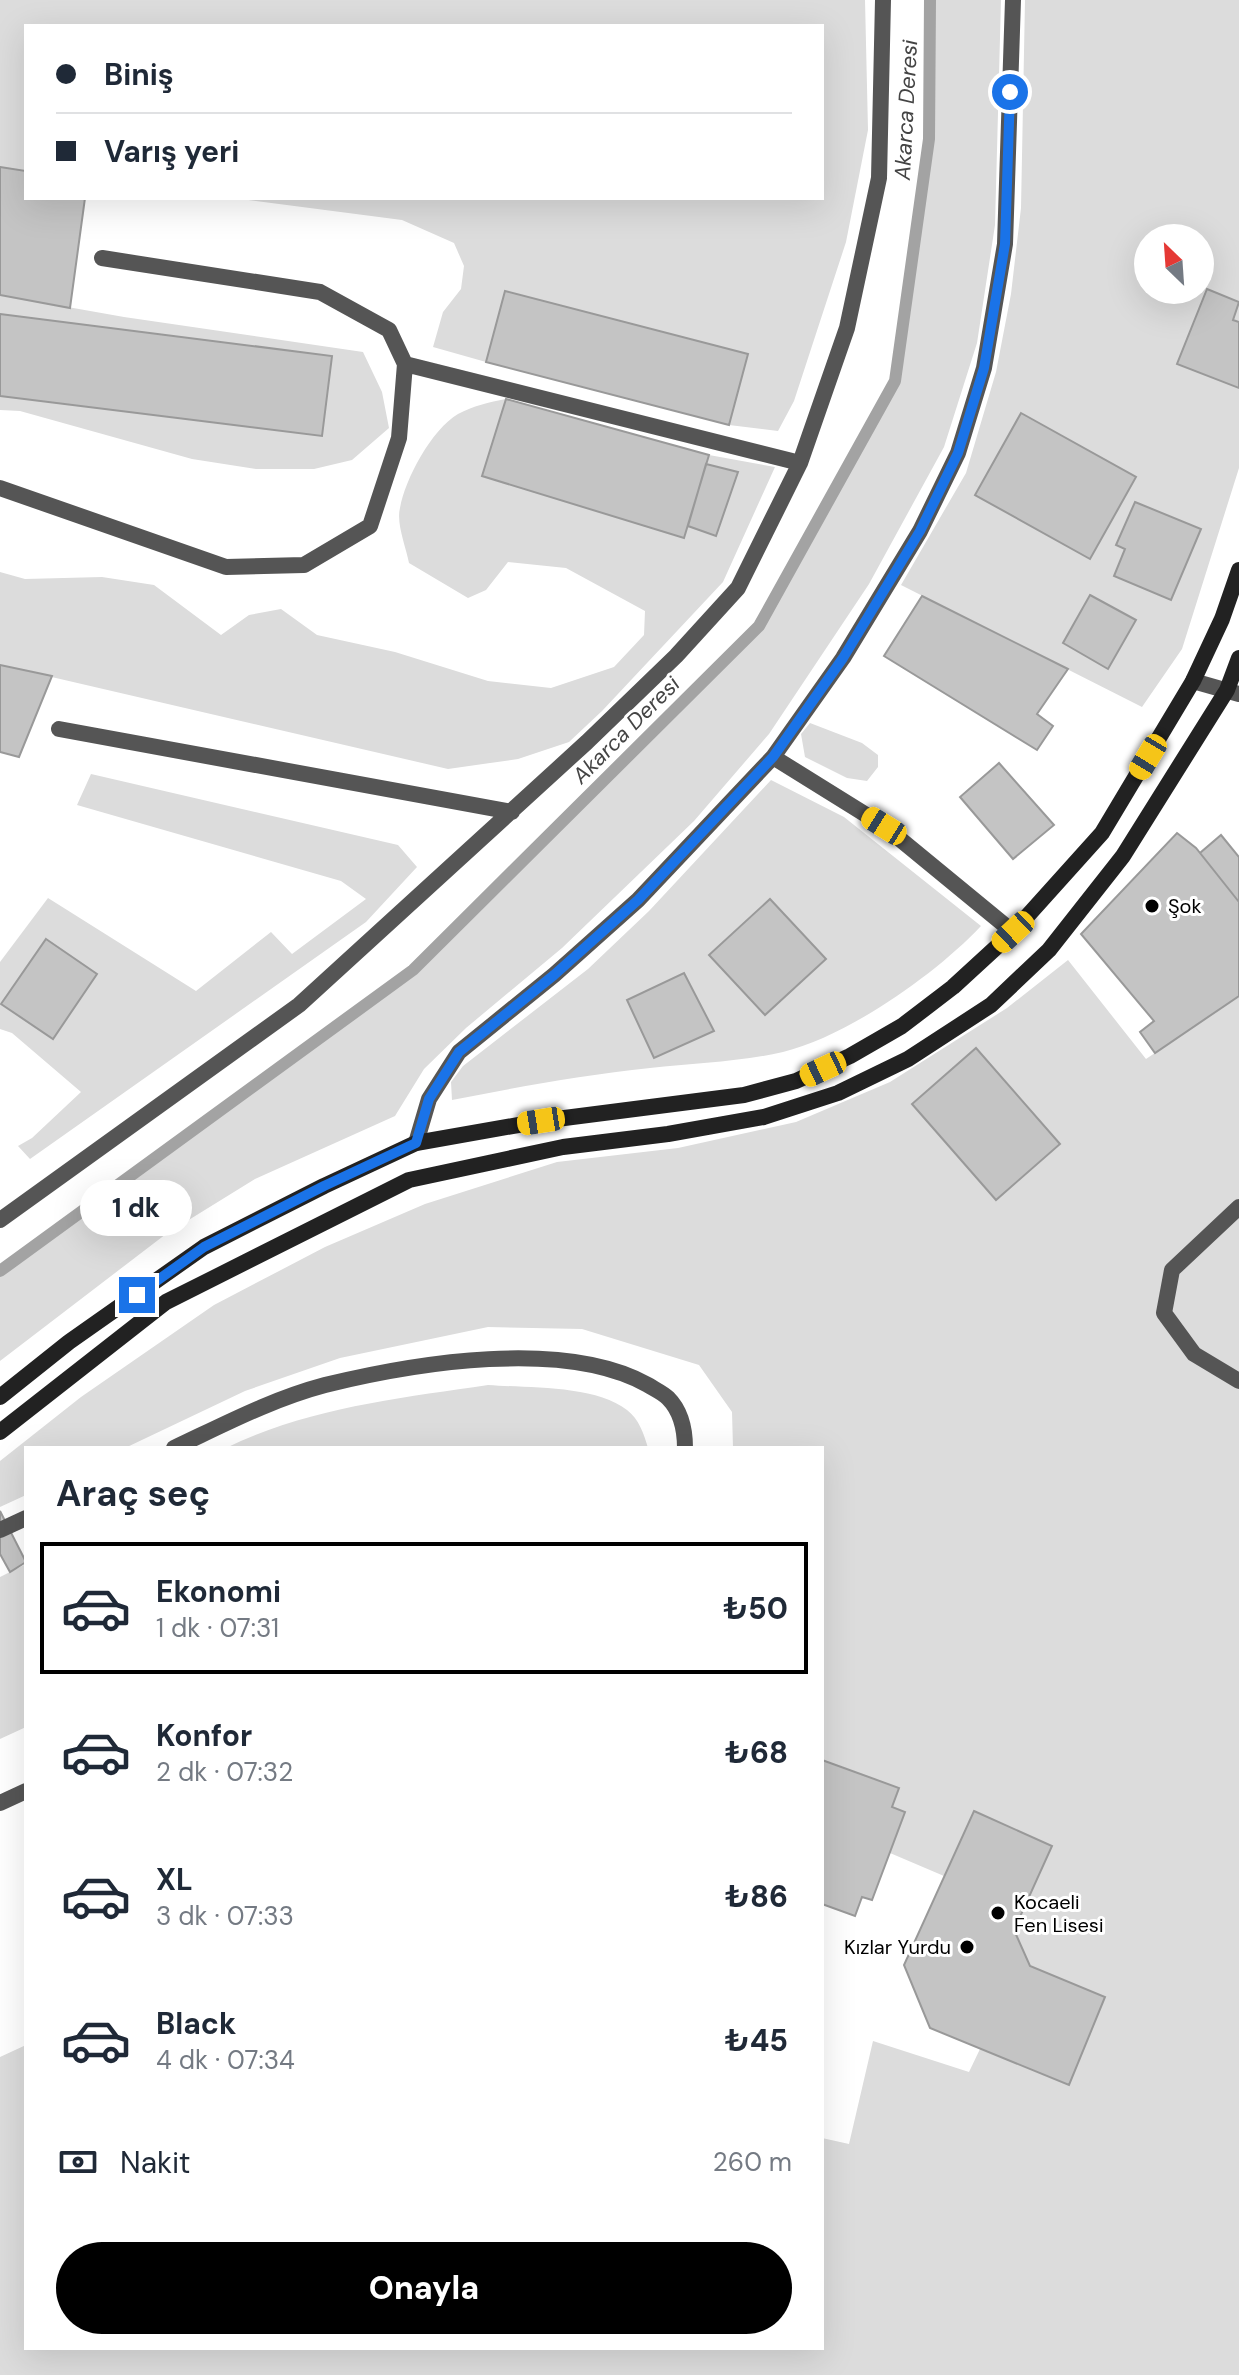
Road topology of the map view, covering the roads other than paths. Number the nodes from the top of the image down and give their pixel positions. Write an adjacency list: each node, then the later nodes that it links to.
1 (883, 0): 5 (street)
2 (1013, 0): 12 (street)
3 (102, 258): 4 (street)
4 (405, 364): 5 (street); 6 (street)
5 (800, 463): 13 (street)
6 (0, 488)
7 (1239, 570): 9 (main road)
8 (1239, 658): 10 (main road)
9 (1193, 681): 10 (street); 14 (main road)
10 (1233, 692): 20 (main road)
11 (59, 729): 13 (street)
12 (773, 757): 14 (street); 15 (street)
13 (512, 812): 17 (street)
14 (1013, 932): 15 (main road)
15 (416, 1143): 19 (main road)
16 (1239, 1207): 18 (street)
17 (0, 1220)
18 (1239, 1381)
19 (0, 1397)
20 (0, 1432)
21 (178, 1446): 22 (street)
22 (685, 1446)
23 (24, 1519): 24 (street)
24 (0, 1530)
25 (24, 1792): 26 (street)
26 (0, 1803)

